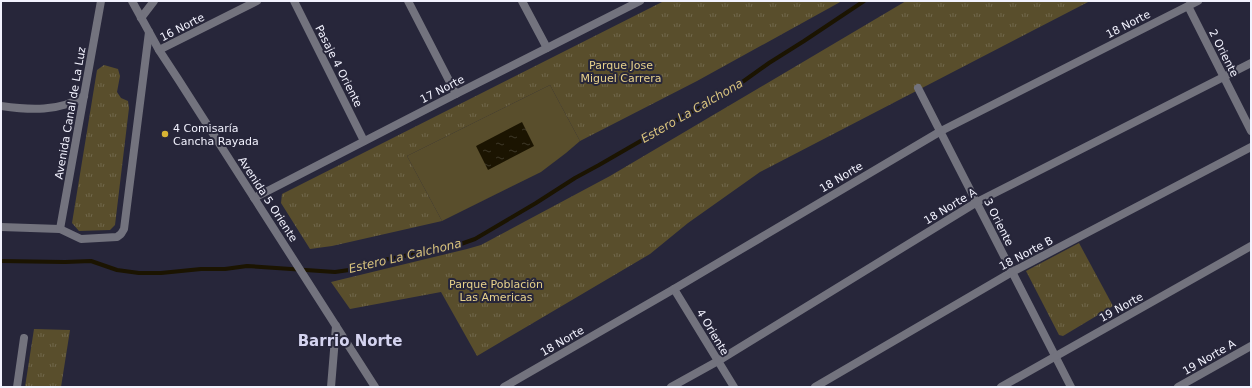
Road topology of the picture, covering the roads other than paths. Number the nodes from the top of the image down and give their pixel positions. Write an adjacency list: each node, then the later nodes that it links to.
1 (101, 1): 19 (street, Avenida Canal de La Luz)
2 (132, 1): 11 (street, Avenida 5 Oriente)
3 (154, 1): 11 (street)
4 (257, 1): 14 (street, 16 Norte)
5 (294, 1): 23 (street, Pasaje 4 Oriente)
6 (408, 1): 18 (street)
7 (522, 1): 13 (street)
8 (1198, 1): 10 (street, 18 Norte)
9 (637, 2): 13 (street, 17 Norte)
10 (1188, 6): 16 (street, 2 Oriente); 21 (street, 18 Norte)
11 (141, 18): 12 (street, Avenida 5 Oriente)
12 (149, 32): 14 (street, Avenida 5 Oriente); 28 (street)
13 (547, 48): 18 (street, 17 Norte)
14 (159, 50): 25 (street, Avenida 5 Oriente)
15 (1251, 63): 16 (street, 18 Norte A)
16 (1224, 77): 22 (street, 2 Oriente); 26 (street, 18 Norte A)
17 (918, 88): 21 (street, 3 Oriente)
18 (456, 94): 23 (street, 17 Norte)
19 (84, 96): 20 (street); 28 (street, Avenida Canal de La Luz)
20 (1, 106)
21 (941, 131): 26 (street, 3 Oriente); 31 (street, 18 Norte)
22 (1251, 132)
23 (364, 141): 25 (street, 17 Norte)
24 (1251, 147): 30 (street, 18 Norte B)
25 (254, 198): 32 (street, Avenida 5 Oriente)
26 (977, 202): 30 (street, 3 Oriente); 36 (street, 18 Norte A)
27 (1, 227): 28 (street)
28 (60, 229)
29 (1251, 246): 35 (street, 19 Norte)
30 (1012, 272): 35 (street, 3 Oriente); 43 (street, 18 Norte B)
31 (674, 289): 36 (street, 4 Oriente); 40 (street, 18 Norte)
32 (336, 326): 38 (street); 39 (street, Avenida 5 Oriente)
33 (24, 338): 37 (street)
34 (1251, 346): 46 (street, 19 Norte A)
35 (1056, 356): 44 (street, 19 Norte); 45 (street, 3 Oriente)
36 (718, 361): 41 (street, 18 Norte A); 42 (street, 4 Oriente)
37 (17, 387)
38 (331, 387)
39 (375, 387)
40 (504, 387)
41 (671, 387)
42 (734, 387)
43 (815, 387)
44 (1001, 387)
45 (1071, 387)
46 (1178, 387)

